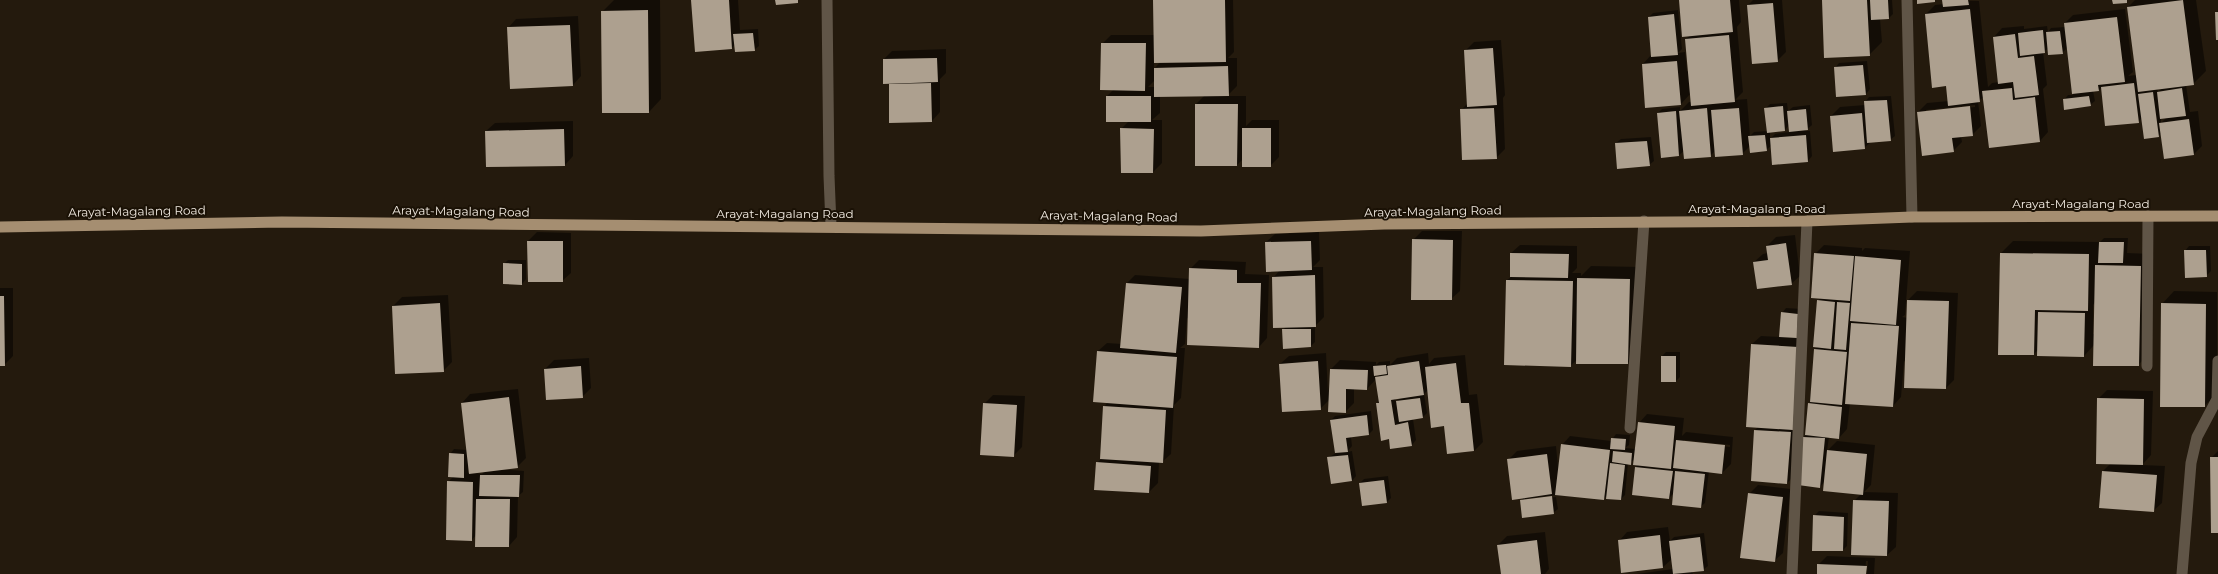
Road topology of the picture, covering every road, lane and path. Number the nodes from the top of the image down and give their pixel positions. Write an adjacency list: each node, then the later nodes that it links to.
1 (827, 0): 8 (street)
2 (1907, 0): 5 (street)
3 (2148, 216): 4 (main road, Arayat-Magalang Road); 5 (main road, Arayat-Magalang Road); 11 (street)
4 (2218, 216)
5 (1912, 217): 7 (main road, Arayat-Magalang Road)
6 (1644, 221): 7 (main road, Arayat-Magalang Road); 8 (main road, Arayat-Magalang Road); 12 (street)
7 (1807, 221): 13 (street)
8 (831, 226): 9 (main road, Arayat-Magalang Road)
9 (0, 227)
10 (2218, 361): 14 (street)
11 (2147, 366)
12 (1630, 428)
13 (1792, 574)
14 (2182, 574)

